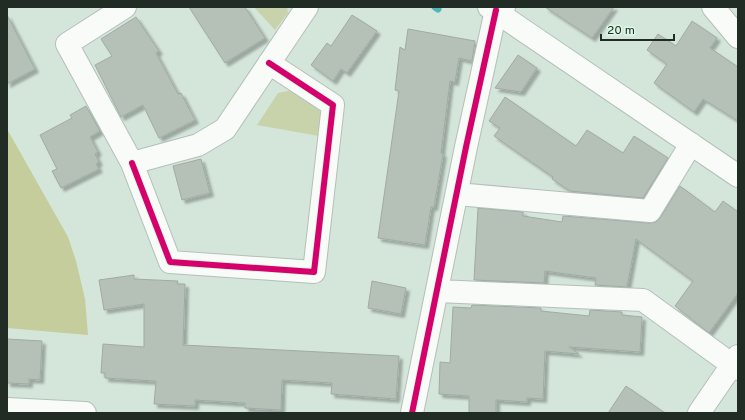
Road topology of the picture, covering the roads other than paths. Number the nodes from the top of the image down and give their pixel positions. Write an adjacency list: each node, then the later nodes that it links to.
1 (126, 7): 8 (street)
2 (307, 7): 6 (street)
3 (713, 7): 5 (street)
4 (496, 8): 7 (street); 10 (street)
5 (738, 37)
6 (269, 63): 8 (street); 8 (street)
7 (691, 144): 9 (street); 10 (street)
8 (132, 164)
9 (738, 176)
10 (457, 194): 11 (street)
11 (438, 291): 12 (street); 15 (street)
12 (736, 363): 16 (street)
13 (7, 409): 14 (street)
14 (85, 413)
15 (412, 413)
16 (699, 413)

